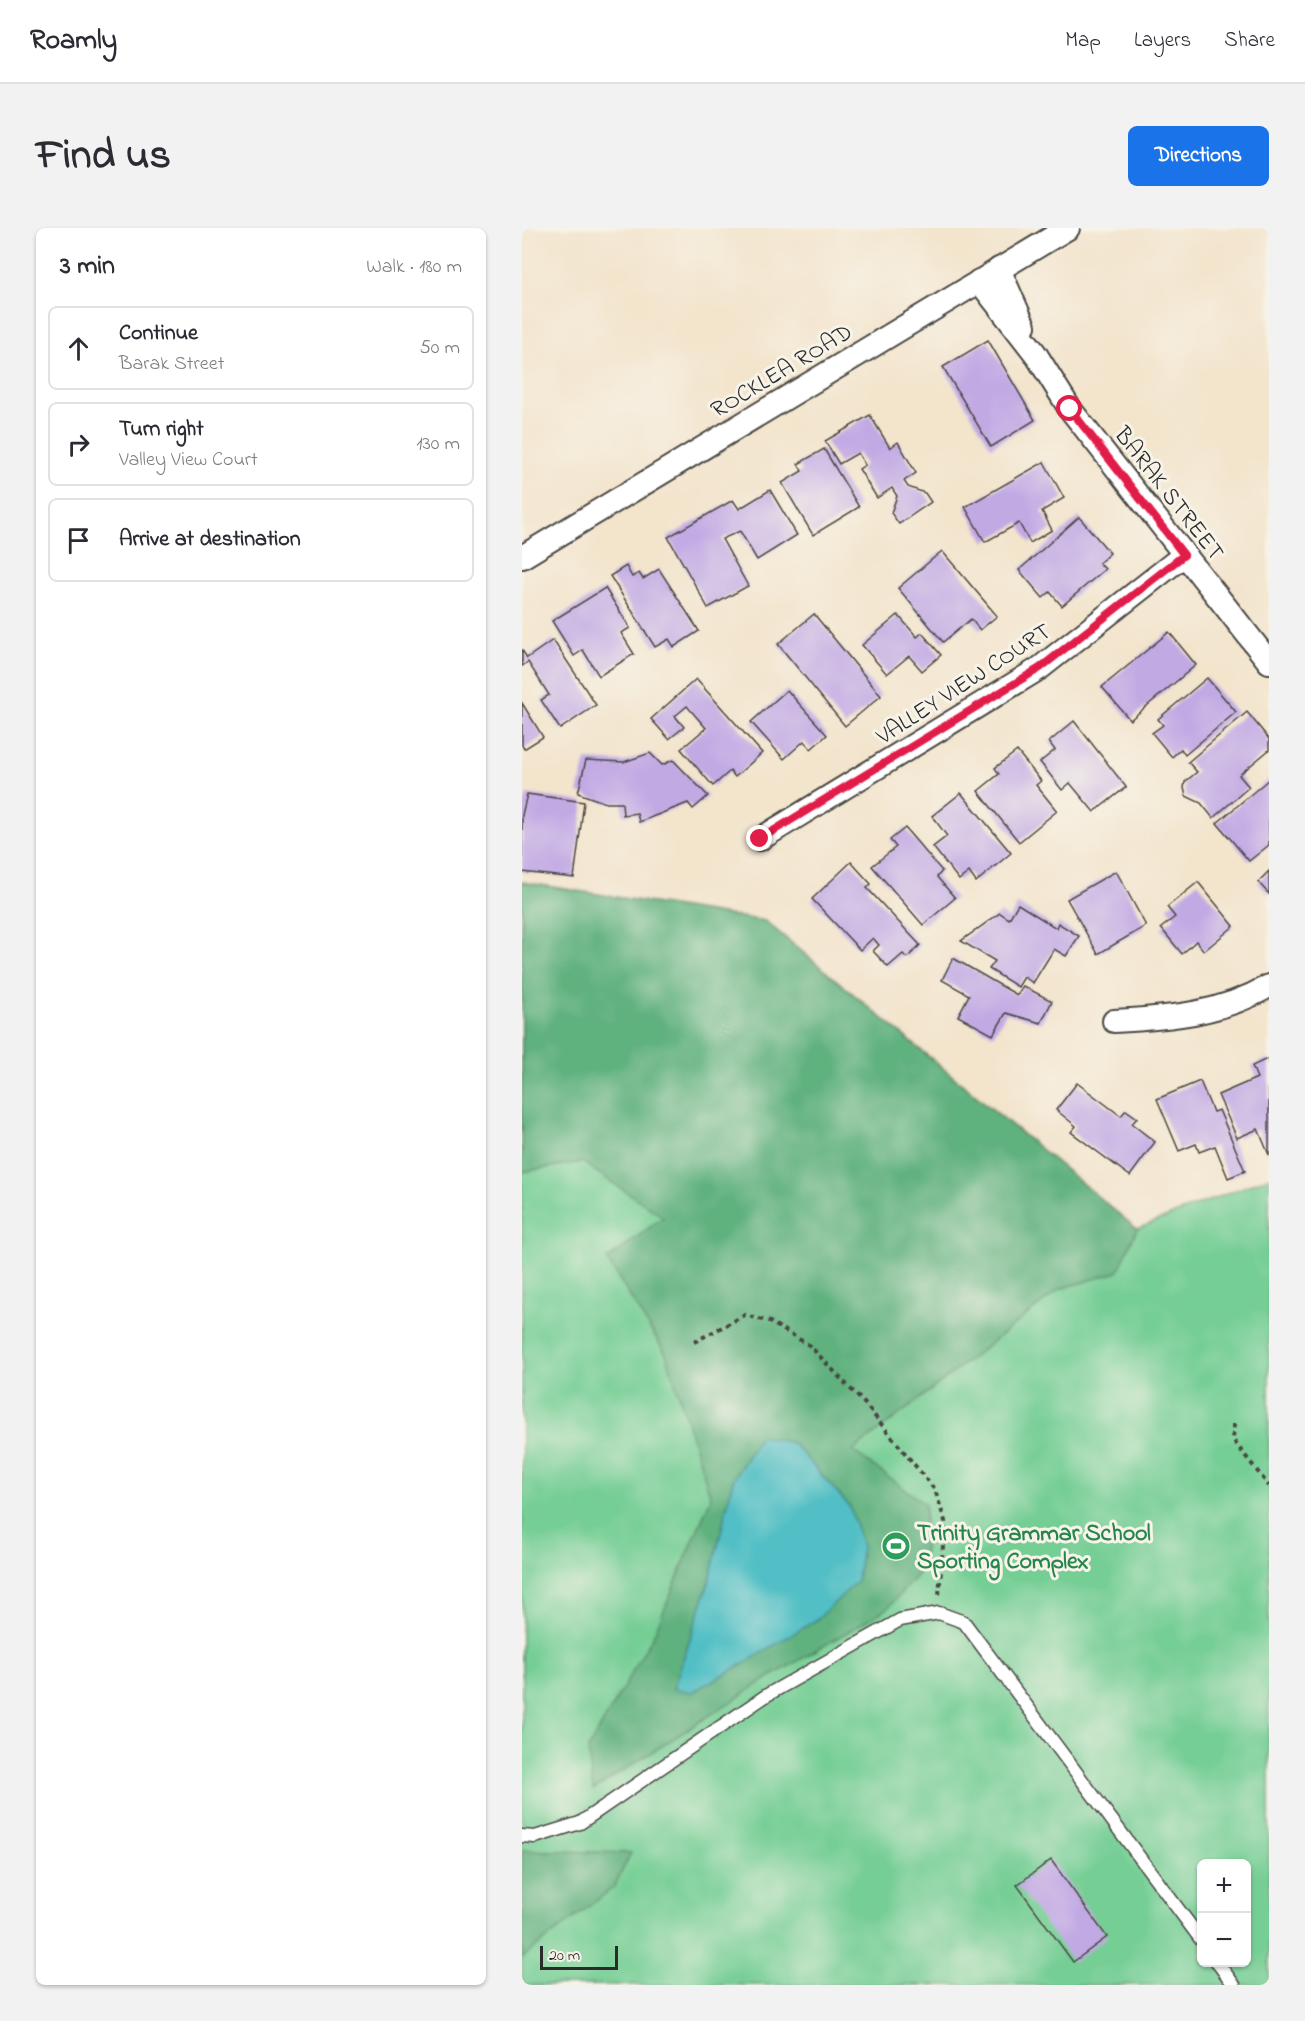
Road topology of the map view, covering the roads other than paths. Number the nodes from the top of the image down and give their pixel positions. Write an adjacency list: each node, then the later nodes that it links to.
1 (1068, 228): 2 (street, ROCKLEA ROAD)
2 (999, 269): 3 (street, ROCKLEA ROAD); 4 (street, BARAK STREET)
3 (979, 281): 4 (street, BARAK STREET); 6 (street, ROCKLEA ROAD)
4 (1035, 353): 5 (street, BARAK STREET)
5 (1184, 555): 7 (street, BARAK STREET); 8 (street, VALLEY VIEW COURT)
6 (522, 558)
7 (1269, 662)
8 (760, 839)
9 (1269, 986): 10 (street)
10 (1114, 1021)
11 (522, 1836): 12 (lane)
12 (1197, 1934)
13 (1221, 1967): 14 (lane)
14 (1234, 1985)

